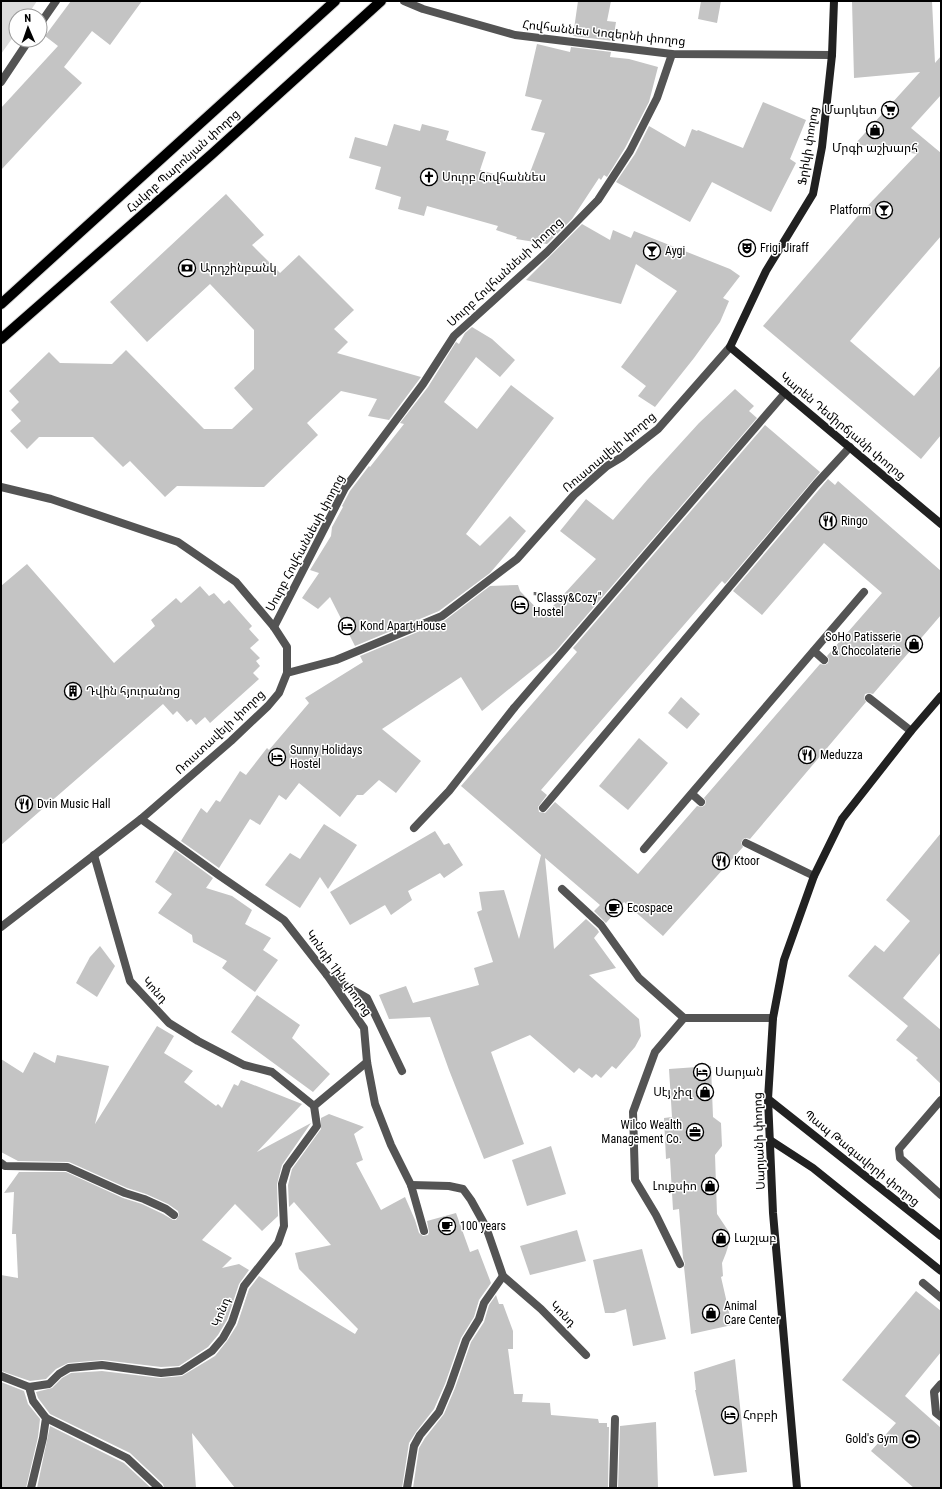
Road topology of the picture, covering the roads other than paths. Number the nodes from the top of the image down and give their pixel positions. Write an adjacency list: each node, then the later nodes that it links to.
1 (56, 1): 6 (street)
2 (334, 1): 11 (main road, Հակոբ Պարոնյան փողոց)
3 (381, 1): 12 (main road, Հակոբ Պարոնյան փողոց)
4 (404, 1): 8 (street, Հովհաննես Կոզերնի փողոց)
5 (834, 1): 9 (main road, Ֆրիկի փողոց)
6 (48, 12)
7 (24, 48): 10 (street)
8 (672, 54): 9 (street, Հովհաննես Կոզերնի փողոց); 19 (street, Սուրբ Հովհաննեսի փողոց)
9 (832, 55): 13 (main road, Ֆրիկի փողոց)
10 (1, 82)
11 (1, 304)
12 (1, 339)
13 (730, 346): 14 (main road, Կարեն Դեմիրճյանի փողոց); 22 (street, Ռուստավելի փողոց)
14 (785, 393): 15 (main road, Կարեն Դեմիրճյանի փողոց); 30 (street)
15 (850, 447): 17 (main road, Կարեն Դեմիրճյանի փողոց); 28 (street)
16 (1, 487): 19 (street, Սուրբ Հովհաննեսի փողոց)
17 (941, 524)
18 (864, 592): 20 (street)
19 (274, 627): 22 (street, Սուրբ Հովհաննեսի փողոց)
20 (814, 651): 21 (street); 26 (street)
21 (824, 660)
22 (287, 673): 29 (street, Ռուստավելի փողոց)
23 (941, 696): 25 (main road, Սարյանի փողոց)
24 (869, 698): 25 (street)
25 (911, 731): 34 (main road, Սարյանի փողոց)
26 (692, 794): 27 (street); 32 (street)
27 (701, 802)
28 (542, 808)
29 (141, 819): 33 (street, Ռուստավելի փողոց); 37 (street, Կոնդի 1ին փողոց)
30 (414, 828)
31 (746, 843): 34 (street)
32 (644, 849)
33 (94, 855): 36 (street, Ռուստավելի փողոց); 44 (street, Կոնդ)
34 (814, 876): 39 (main road, Սարյանի փողոց)
35 (562, 889): 38 (street)
36 (1, 927)
37 (327, 975): 40 (street, Կոնդի 1ին փողոց); 41 (street)
38 (684, 1018): 39 (street); 52 (street)
39 (773, 1018): 42 (main road, Սարյանի փողոց)
40 (367, 1062): 44 (street); 47 (street, Կոնդի 1ին փողոց)
41 (402, 1071)
42 (768, 1099): 45 (main road, Սարյանի փողոց); 51 (main road, Պապ Թագավորի փողոց)
43 (941, 1100): 48 (street)
44 (314, 1106): 60 (street, Կոնդ)
45 (770, 1140): 53 (main road); 68 (main road, Սարյանի փողոց)
46 (1, 1163): 49 (street)
47 (411, 1185): 50 (street, Կոնդի 1ին փողոց); 54 (street, Կոնդ)
48 (941, 1195)
49 (174, 1215)
50 (424, 1231)
51 (941, 1236)
52 (680, 1264)
53 (941, 1271)
54 (503, 1276): 57 (street, Կոնդ); 66 (street)
55 (923, 1283): 56 (street)
56 (941, 1298)
57 (586, 1355)
58 (1, 1376): 60 (street, Կոնդ)
59 (941, 1384): 61 (street)
60 (29, 1387): 62 (street)
61 (941, 1417)
62 (46, 1418): 64 (street); 65 (street)
63 (615, 1419): 67 (street)
64 (31, 1488)
65 (159, 1488)
66 (407, 1488)
67 (613, 1488)
68 (797, 1488)

